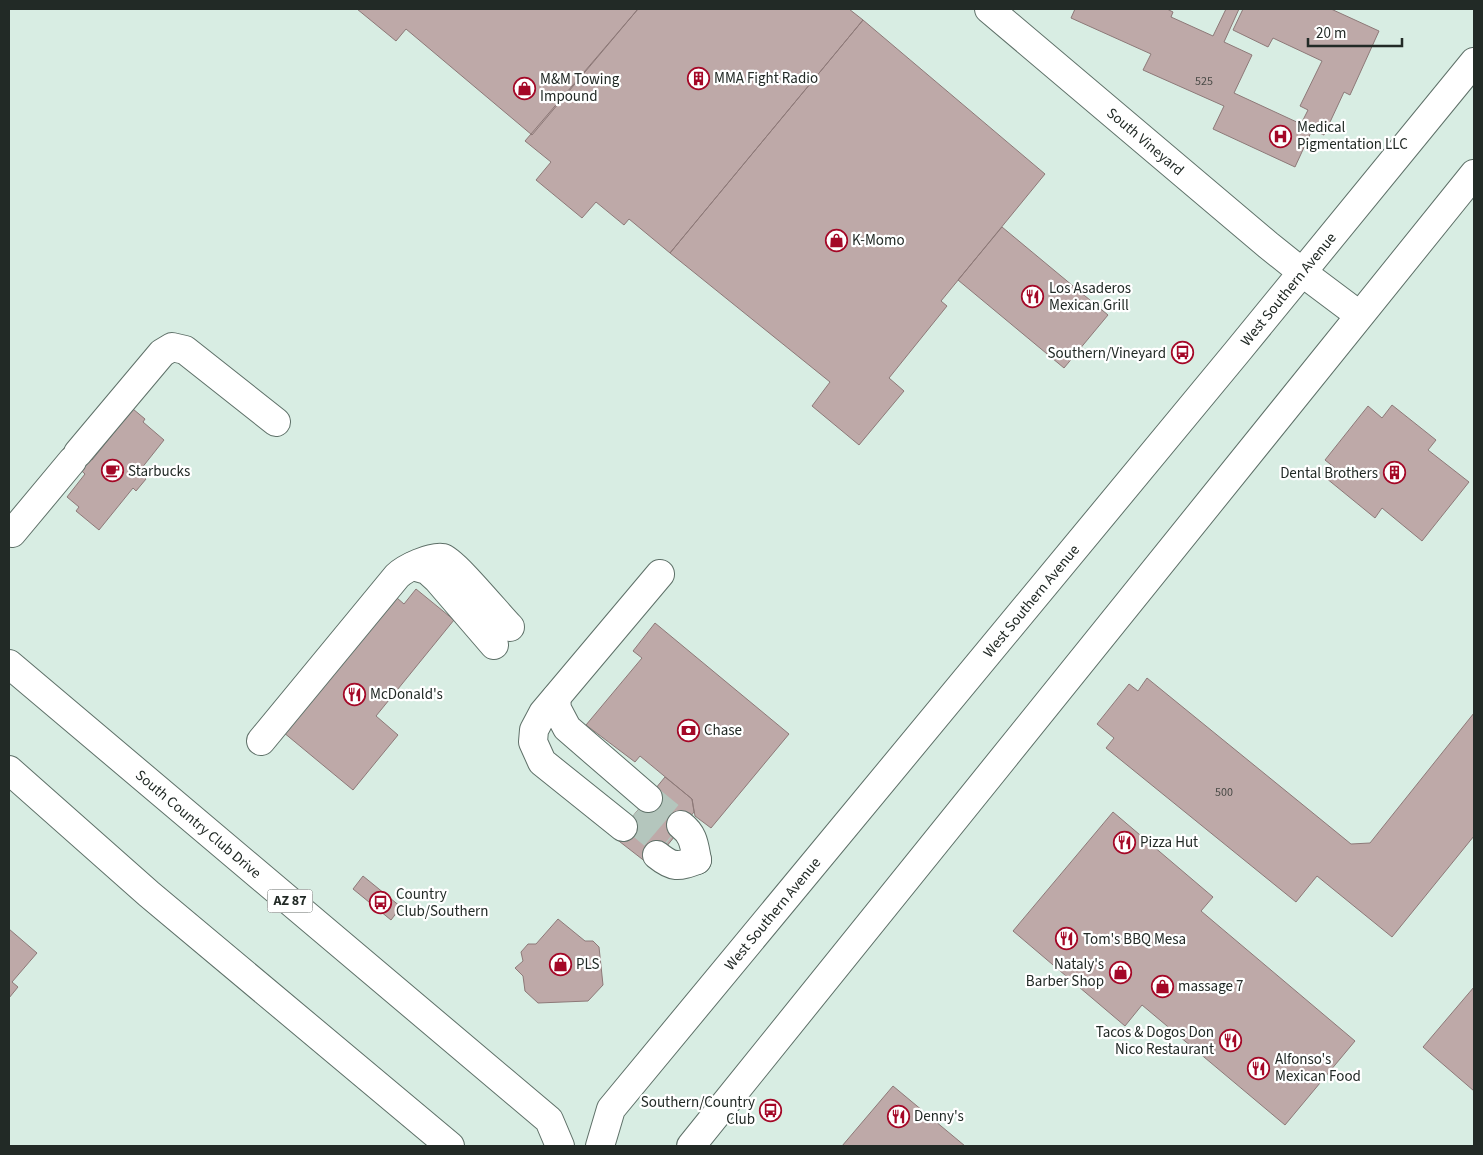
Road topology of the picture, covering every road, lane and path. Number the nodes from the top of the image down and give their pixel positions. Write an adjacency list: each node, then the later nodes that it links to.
1 (989, 9): 4 (main road, South Vineyard)
2 (1474, 62): 4 (main road, West Southern Avenue)
3 (1474, 174): 5 (main road)
4 (1303, 273): 5 (main road, South Vineyard); 17 (main road, West Southern Avenue)
5 (1359, 316): 18 (main road)
6 (276, 422): 7 (main road)
7 (12, 533)
8 (660, 574): 11 (main road)
9 (502, 636): 12 (main road)
10 (9, 664): 16 (main road, South Country Club Drive / AZ 87)
11 (550, 706): 11 (main road)
12 (261, 741)
13 (9, 770): 15 (main road)
14 (697, 860): 14 (main road)
15 (450, 1146)
16 (560, 1146)
17 (600, 1146)
18 (691, 1146)

